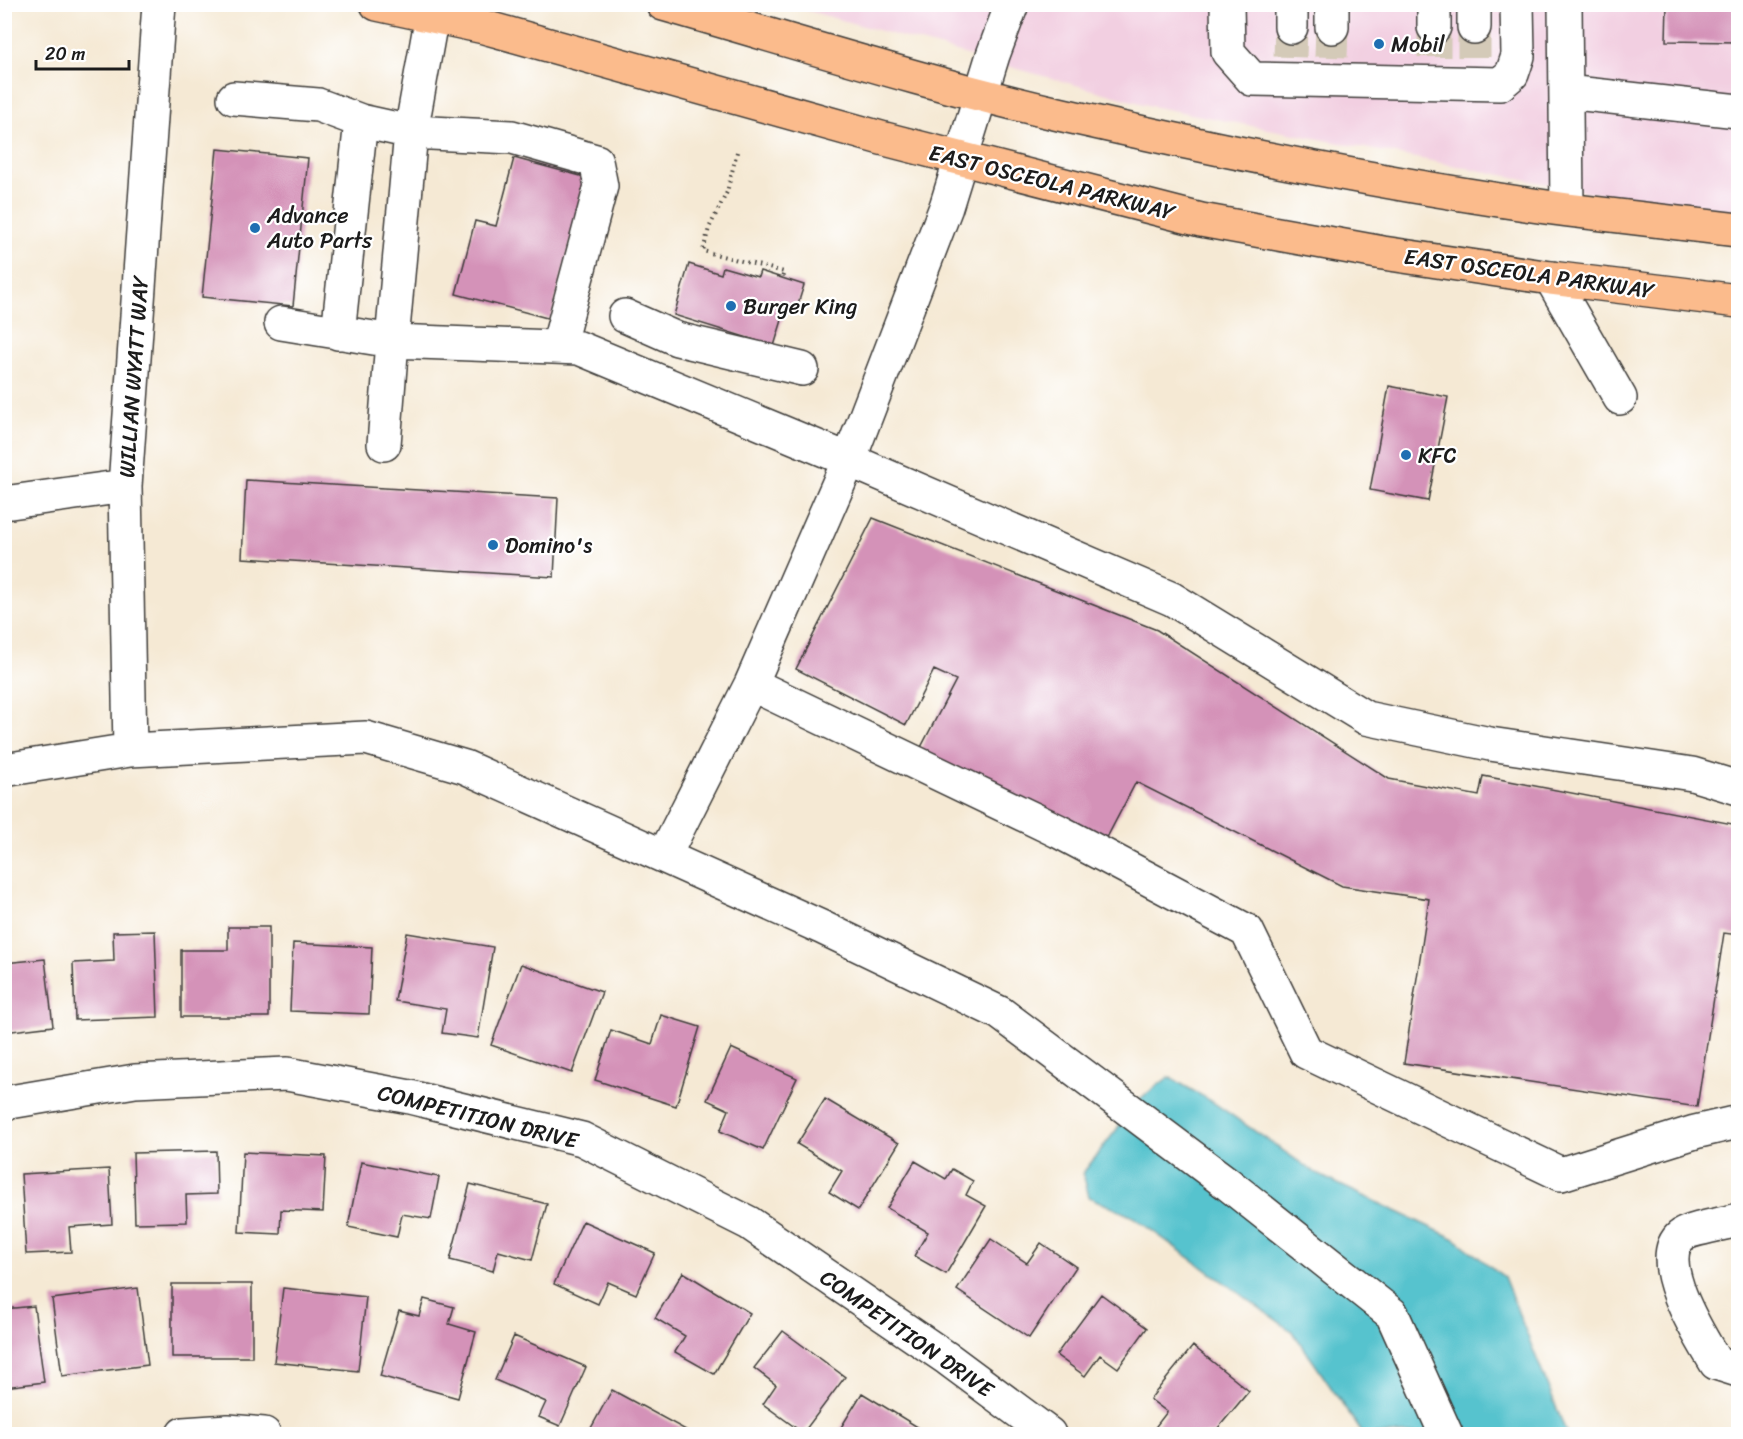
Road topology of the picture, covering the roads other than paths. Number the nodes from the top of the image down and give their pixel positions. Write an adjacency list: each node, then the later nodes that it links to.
1 (159, 4): 33 (street, WILLIAN WYATT WAY)
2 (377, 4): 8 (main road, EAST OSCEOLA PARKWAY)
3 (663, 4): 14 (main road)
4 (1012, 4): 14 (street)
5 (1227, 4): 9 (street)
6 (1517, 4): 12 (street)
7 (1566, 4): 13 (street)
8 (432, 15): 18 (street); 19 (main road, EAST OSCEOLA PARKWAY)
9 (1291, 42): 10 (street)
10 (1331, 42): 11 (street)
11 (1434, 43): 12 (street)
12 (1474, 43)
13 (1566, 92): 16 (street); 20 (street)
14 (981, 94): 19 (street); 20 (main road)
15 (234, 98): 17 (street)
16 (1738, 111)
17 (361, 121): 18 (street); 26 (street)
18 (411, 132): 27 (street); 28 (street)
19 (963, 158): 22 (main road, EAST OSCEOLA PARKWAY); 32 (street)
20 (1567, 210): 21 (main road)
21 (1738, 230)
22 (1551, 278): 23 (main road, EAST OSCEOLA PARKWAY); 30 (street)
23 (1738, 301)
24 (625, 316): 29 (street)
25 (281, 324): 26 (street)
26 (338, 333): 27 (street)
27 (392, 341): 28 (street); 31 (street)
28 (558, 347): 32 (street)
29 (802, 369)
30 (1620, 398)
31 (384, 444)
32 (849, 460): 35 (street); 38 (street)
33 (125, 486): 34 (street); 36 (street, WILLIAN WYATT WAY)
34 (4, 504)
35 (751, 684): 39 (street); 41 (street)
36 (130, 750): 37 (street); 39 (street)
37 (4, 770)
38 (1738, 788)
39 (664, 856): 47 (street)
40 (4, 1103): 46 (street, COMPETITION DRIVE)
41 (1738, 1122)
42 (1738, 1220): 43 (street)
43 (1738, 1370)
44 (183, 1434): 45 (street)
45 (264, 1434)
46 (1049, 1434)
47 (1446, 1434)

